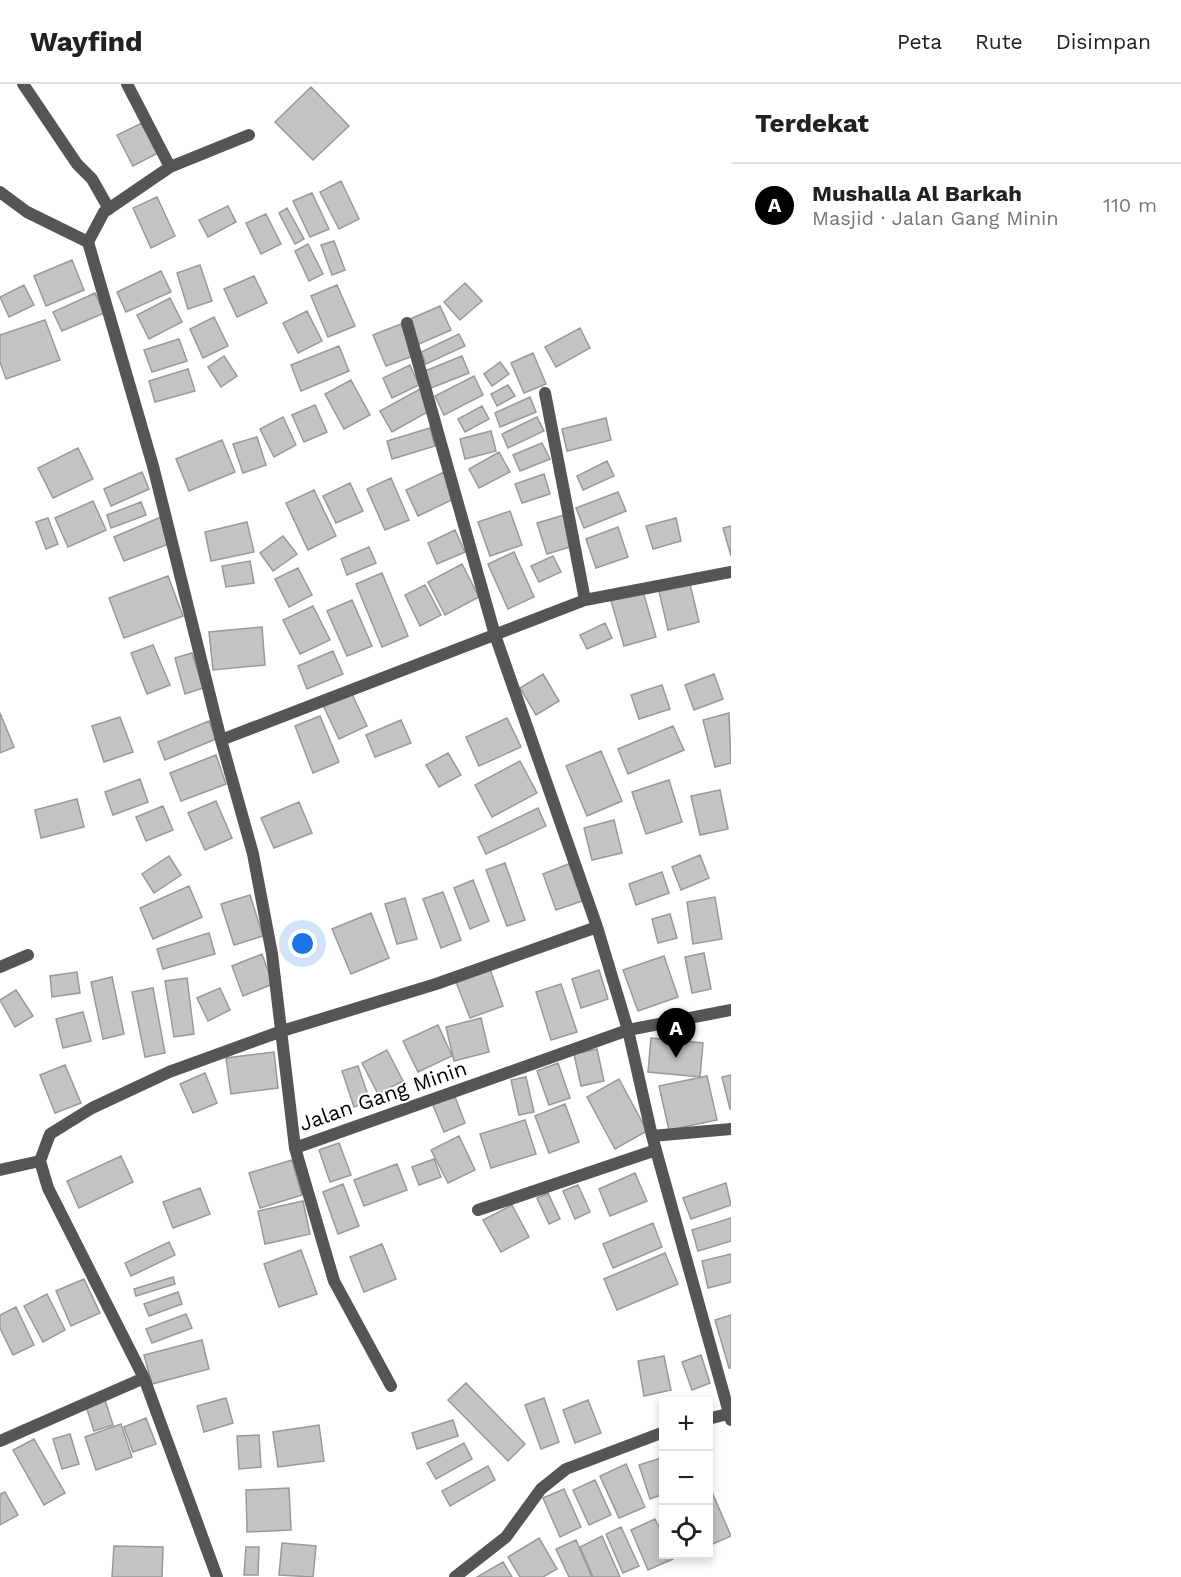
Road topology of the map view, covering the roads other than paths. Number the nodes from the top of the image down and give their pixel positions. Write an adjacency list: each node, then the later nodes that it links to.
1 (23, 84): 6 (street)
2 (127, 84): 4 (street)
3 (249, 135): 4 (street)
4 (170, 168): 6 (street)
5 (0, 192): 7 (street)
6 (109, 209): 7 (street)
7 (88, 242): 13 (street)
8 (406, 323): 12 (street)
9 (544, 393): 11 (street)
10 (731, 572): 11 (street)
11 (585, 600): 12 (street)
12 (495, 635): 13 (street); 14 (street)
13 (221, 740): 19 (street)
14 (597, 927): 18 (street); 19 (street)
15 (28, 955): 16 (street)
16 (0, 968)
17 (731, 1010): 18 (street, Jalan Gang Minin)
18 (628, 1030): 21 (street); 22 (street, Jalan Gang Minin)
19 (282, 1031): 22 (street); 24 (street)
20 (731, 1129): 21 (street)
21 (652, 1136): 23 (street)
22 (295, 1148): 28 (street, Jalan Gang Minin)
23 (656, 1150): 26 (street); 29 (street)
24 (40, 1161): 25 (street); 27 (street)
25 (0, 1170)
26 (478, 1210)
27 (144, 1378): 32 (street); 33 (street)
28 (391, 1386)
29 (730, 1416): 30 (street)
30 (713, 1418)
31 (659, 1434): 34 (street)
32 (0, 1441)
33 (217, 1577)
34 (455, 1577)

